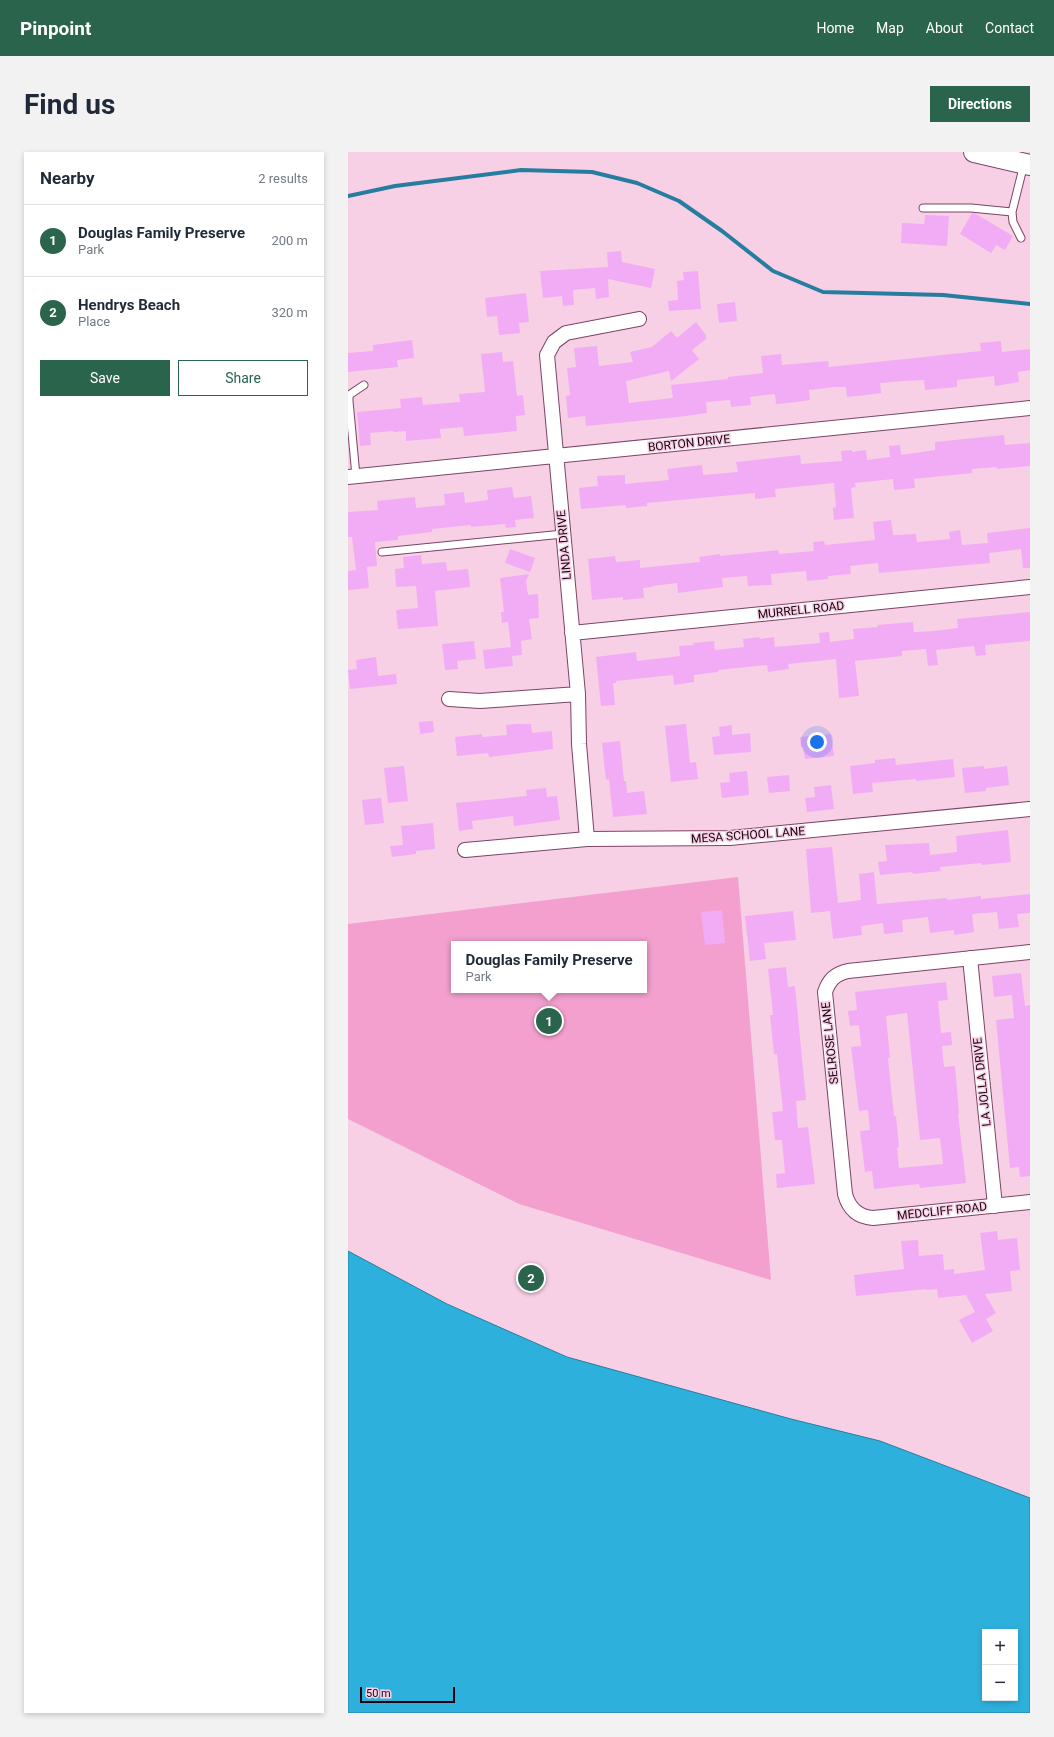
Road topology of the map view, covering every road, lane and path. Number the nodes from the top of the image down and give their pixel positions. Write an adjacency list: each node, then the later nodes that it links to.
1 (985, 153): 2 (main road)
2 (1027, 165): 4 (lane)
3 (923, 208): 4 (lane)
4 (1012, 212): 5 (lane)
5 (1021, 238)
6 (639, 318): 9 (street, LINDA DRIVE)
7 (364, 384): 10 (lane)
8 (1030, 408): 9 (street, BORTON DRIVE)
9 (556, 456): 10 (street, BORTON DRIVE); 11 (street, LINDA DRIVE)
10 (352, 477)
11 (563, 534): 12 (lane); 14 (street, LINDA DRIVE)
12 (382, 552)
13 (1030, 587): 14 (street, MURRELL ROAD)
14 (572, 633): 15 (street, LINDA DRIVE)
15 (578, 694): 16 (street); 18 (street, LINDA DRIVE)
16 (449, 699)
17 (1030, 809): 18 (street, MESA SCHOOL LANE)
18 (587, 839): 19 (street, MESA SCHOOL LANE)
19 (465, 850)
20 (1030, 952): 21 (street, SELROSE LANE)
21 (970, 958): 23 (street, LA JOLLA DRIVE); 24 (street, SELROSE LANE)
22 (1030, 1202): 23 (street, MEDCLIFF ROAD)
23 (995, 1206): 24 (street, MEDCLIFF ROAD)
24 (854, 1212)

